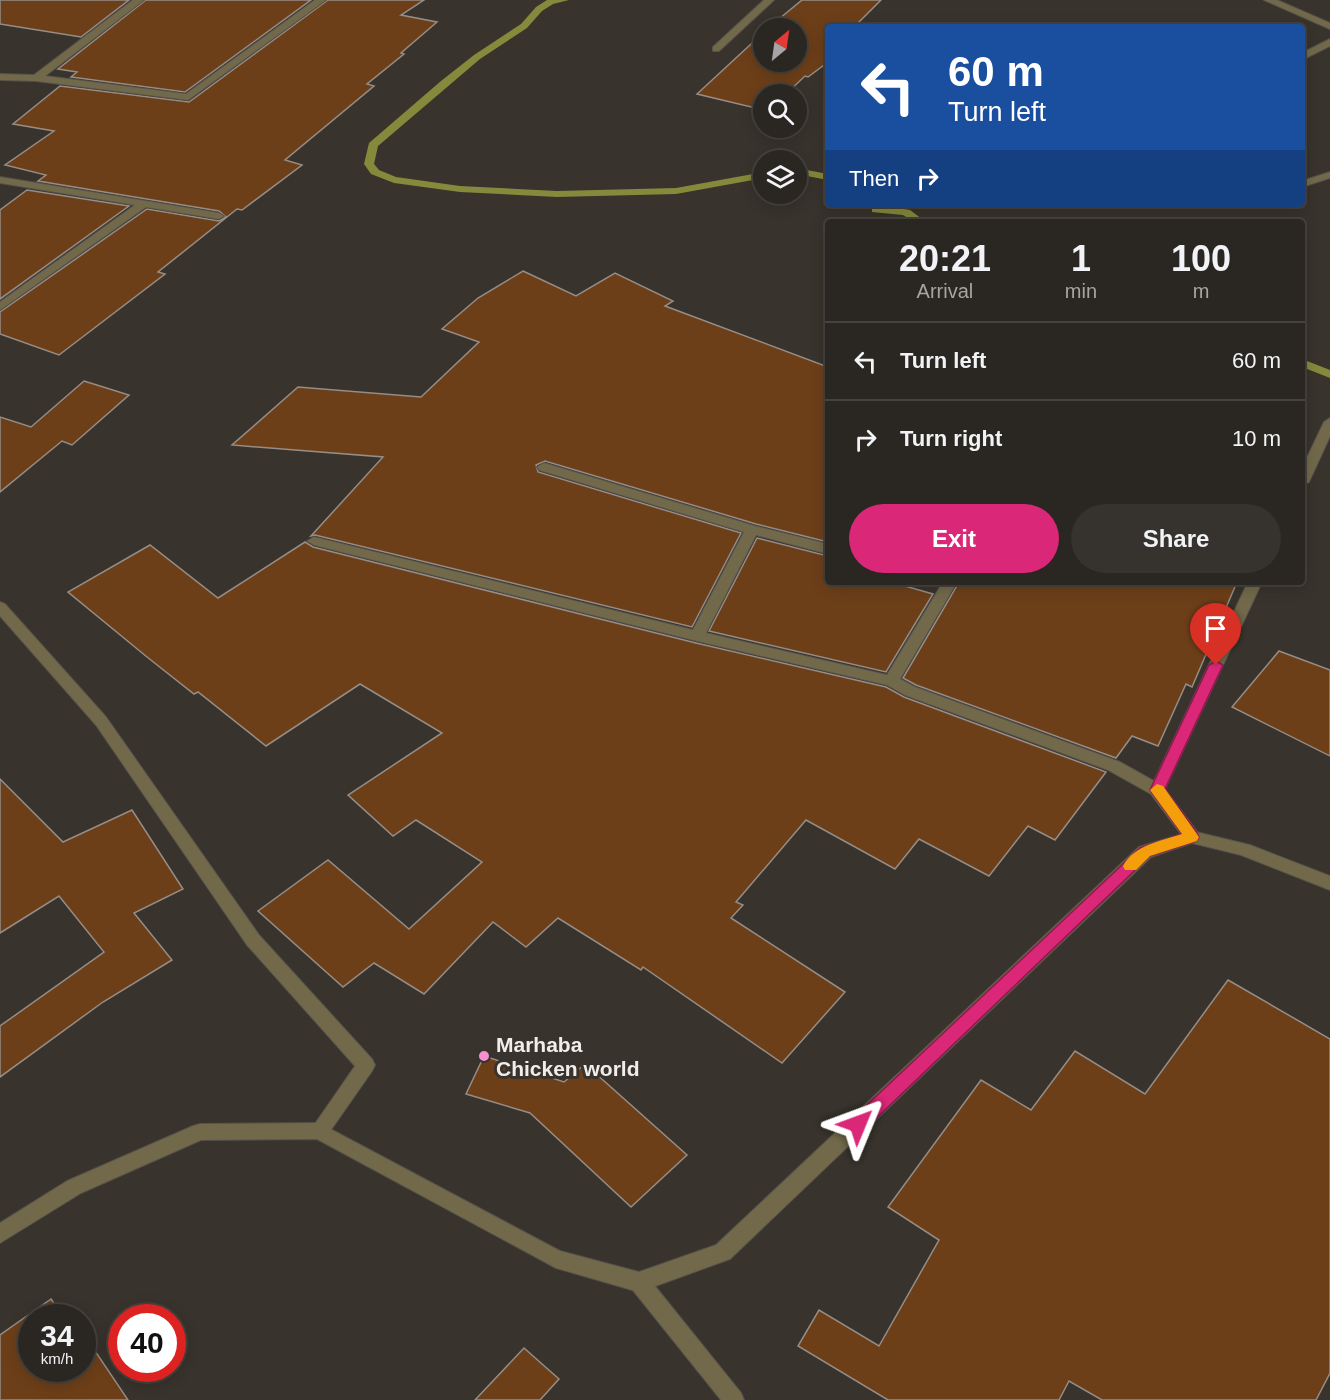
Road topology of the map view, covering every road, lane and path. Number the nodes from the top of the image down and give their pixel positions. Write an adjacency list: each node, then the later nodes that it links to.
1 (139, 0): 10 (street)
2 (321, 0): 10 (street)
3 (769, 0): 7 (street)
4 (1269, 0): 5 (street)
5 (1330, 26)
6 (1330, 42): 8 (street)
7 (717, 49)
8 (1305, 55)
9 (0, 77): 10 (street)
10 (36, 78)
11 (1330, 175): 13 (street)
12 (0, 180): 14 (street)
13 (1305, 183)
14 (144, 204): 15 (street); 16 (street)
15 (219, 216)
16 (0, 307)
17 (1330, 423): 19 (street)
18 (544, 467): 20 (street)
19 (1305, 476)
20 (752, 530): 22 (street); 27 (street)
21 (314, 541): 27 (street)
22 (825, 548)
23 (948, 585): 28 (street)
24 (1254, 585): 29 (street)
25 (0, 607): 26 (street)
26 (7, 625): 32 (street)
27 (697, 636): 28 (street)
28 (891, 681): 29 (street)
29 (1157, 790): 30 (street)
30 (1192, 837): 31 (street); 34 (street)
31 (1330, 883)
32 (319, 1131): 33 (street); 34 (street)
33 (0, 1234)
34 (639, 1282): 35 (street)
35 (734, 1400)

